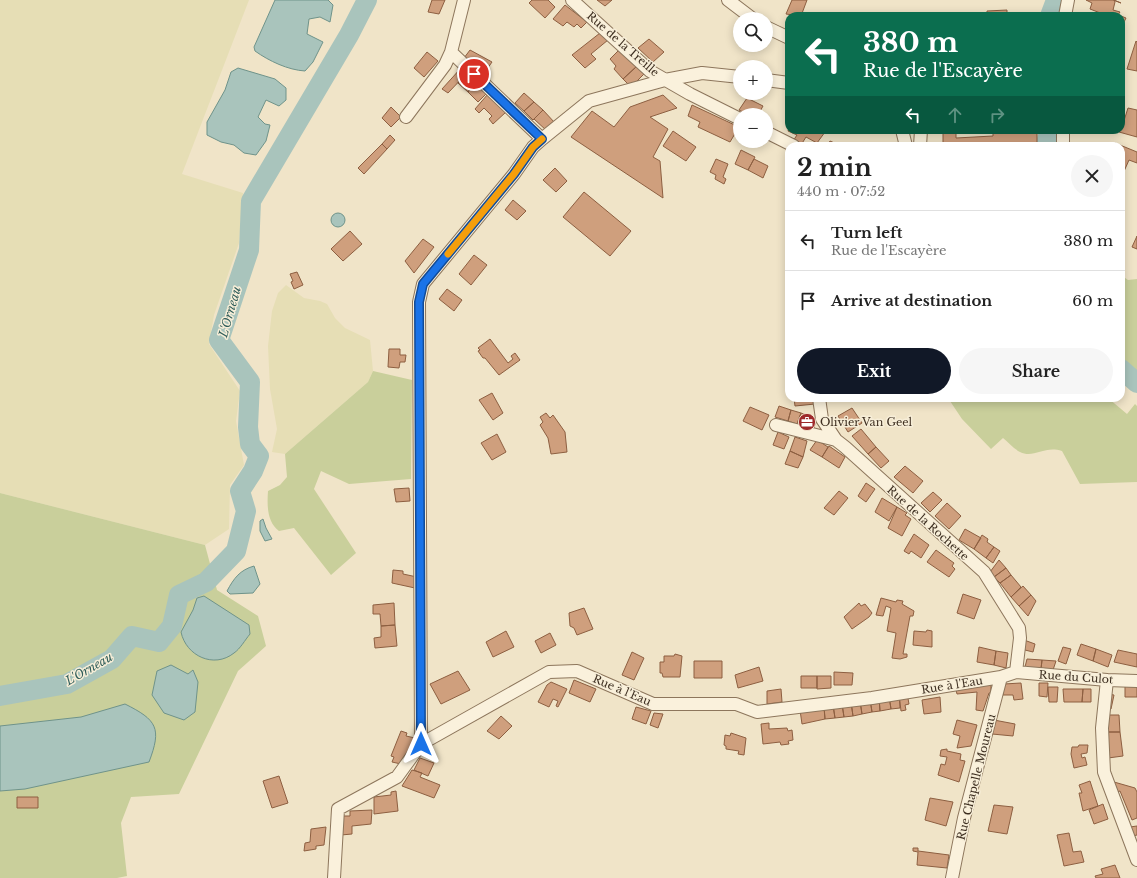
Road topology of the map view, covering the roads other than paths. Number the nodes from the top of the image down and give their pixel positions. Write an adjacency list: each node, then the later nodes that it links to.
1 (464, 0): 9 (street)
2 (572, 0): 11 (street, Rue de la Treille)
3 (728, 0): 5 (street)
4 (1068, 0): 6 (street)
5 (744, 12)
6 (1066, 12)
7 (773, 30): 8 (street)
8 (785, 36)
9 (451, 52): 15 (street); 17 (street)
10 (733, 76): 11 (street)
11 (665, 80): 14 (street, Rue de la Treille); 17 (street)
12 (773, 81): 13 (street)
13 (785, 82)
14 (733, 115)
15 (406, 117)
16 (773, 136): 18 (street)
17 (542, 139): 26 (street)
18 (786, 142)
19 (819, 402): 21 (street)
20 (776, 425): 21 (street, Rue de la Rochette)
21 (836, 440): 22 (street, Rue de la Rochette)
22 (1016, 672): 23 (street, Rue à l'Eau); 24 (street, Rue du Culot)
23 (1001, 677): 26 (street, Rue à l'Eau); 29 (street, Rue Chapelle Moureau)
24 (1107, 680): 25 (street, Rue du Culot); 27 (street)
25 (1137, 681)
26 (421, 744): 28 (street, Rue à l'Eau)
27 (1137, 860)
28 (334, 878)
29 (952, 878)

